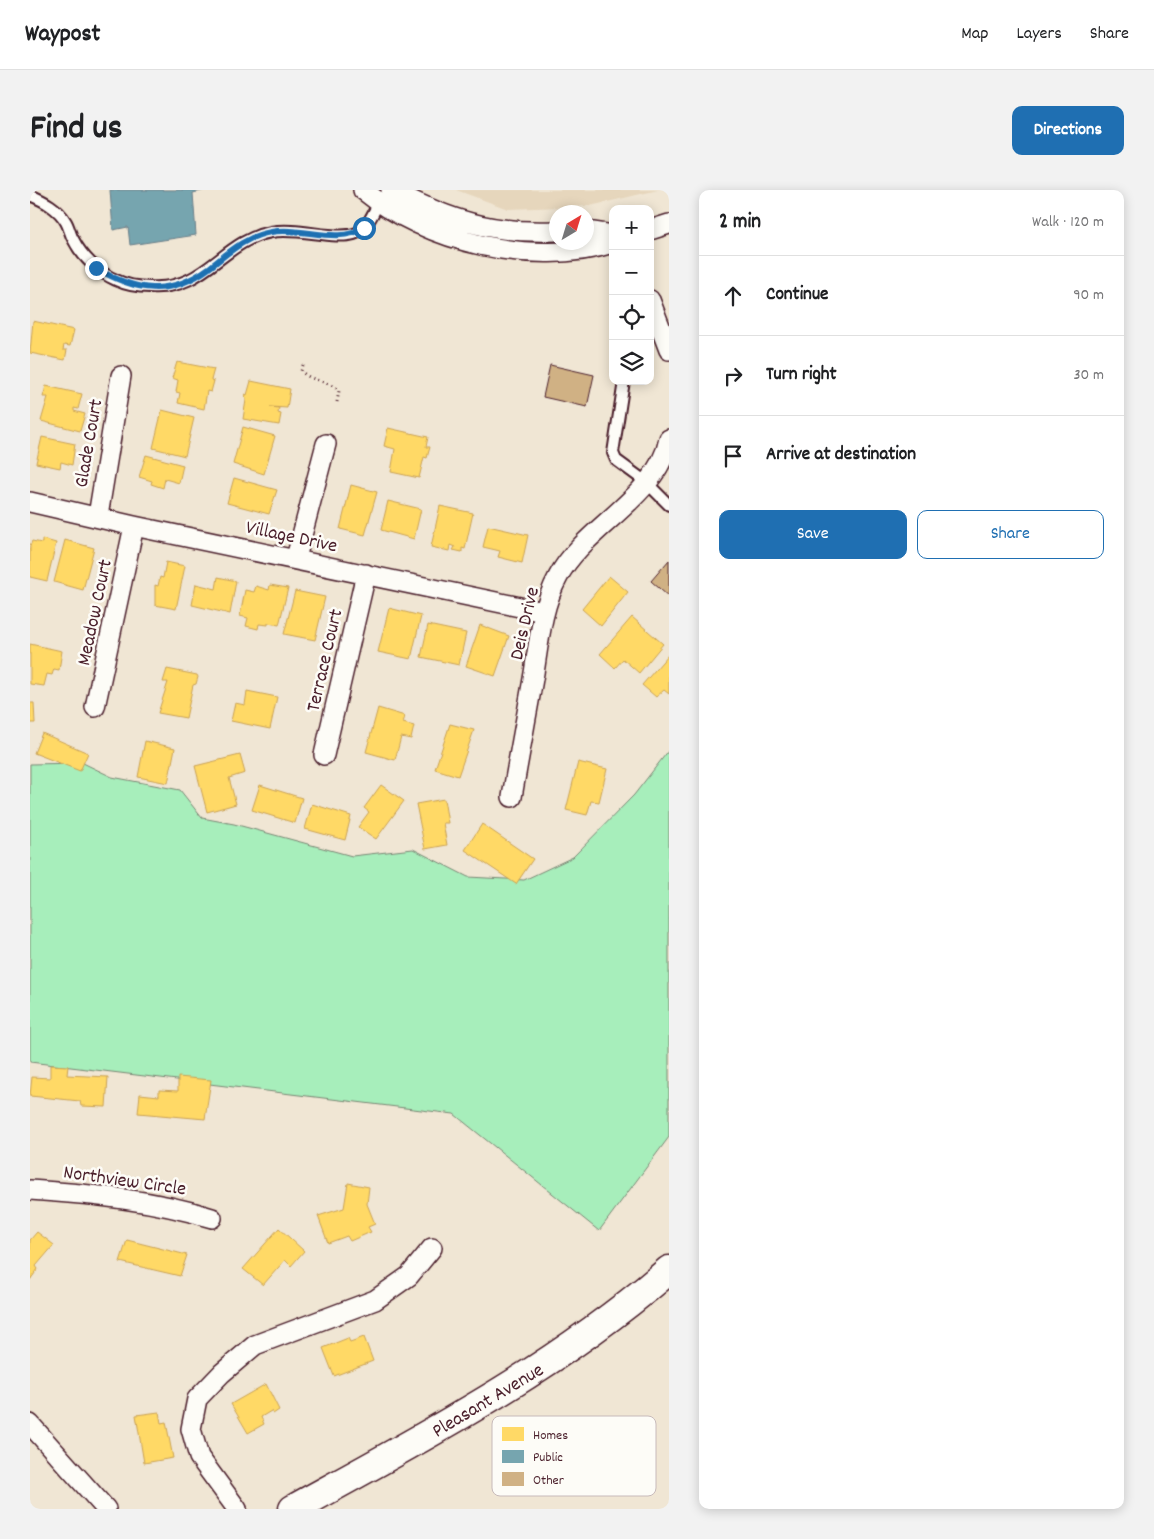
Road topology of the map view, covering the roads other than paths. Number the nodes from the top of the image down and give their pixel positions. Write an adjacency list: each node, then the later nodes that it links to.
1 (363, 190): 2 (street)
2 (386, 194): 3 (lane); 6 (street); 9 (street)
3 (30, 195)
4 (669, 224): 5 (street)
5 (654, 229)
6 (549, 232)
7 (594, 232): 8 (street)
8 (609, 234)
9 (609, 244)
10 (654, 314): 11 (street)
11 (669, 350)
12 (121, 376): 19 (street, Glade Court)
13 (623, 385): 16 (lane)
14 (669, 439): 16 (street, Deis Drive)
15 (326, 444): 21 (street)
16 (646, 482): 18 (lane); 23 (street, Deis Drive)
17 (30, 502): 19 (street, Village Drive)
18 (669, 505)
19 (98, 516): 20 (street, Village Drive)
20 (134, 526): 21 (street, Village Drive); 24 (street, Meadow Court)
21 (296, 558): 22 (street, Village Drive)
22 (366, 574): 23 (street, Village Drive); 25 (street, Terrace Court)
23 (544, 612): 26 (street, Deis Drive)
24 (95, 707)
25 (324, 755)
26 (512, 797)
27 (30, 1190): 28 (street, Northview Circle)
28 (212, 1218)
29 (432, 1248): 33 (street)
30 (669, 1270): 34 (main road, Pleasant Avenue)
31 (30, 1424): 32 (street)
32 (106, 1509)
33 (237, 1509)
34 (294, 1509)

